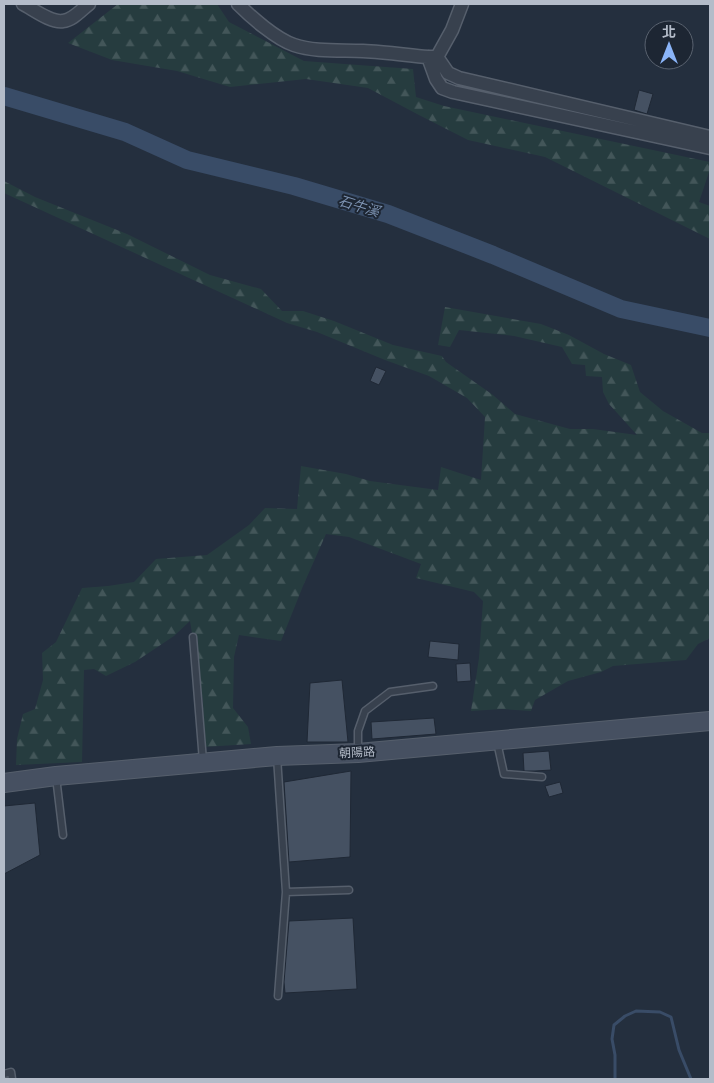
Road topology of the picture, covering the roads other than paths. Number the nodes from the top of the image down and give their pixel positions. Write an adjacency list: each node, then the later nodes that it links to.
1 (23, 4): 2 (street)
2 (88, 4)
3 (238, 4): 5 (street)
4 (462, 4): 5 (street)
5 (432, 57): 6 (street); 7 (street)
6 (710, 137)
7 (710, 148)
8 (193, 637): 14 (lane)
9 (433, 686): 12 (lane)
10 (710, 721): 11 (main road, 朝陽路)
11 (497, 740): 12 (main road, 朝陽路); 16 (lane)
12 (358, 753): 13 (main road, 朝陽路)
13 (277, 756): 14 (main road, 朝陽路); 20 (lane)
14 (204, 762): 15 (main road, 朝陽路)
15 (56, 776): 17 (main road, 朝陽路); 18 (lane)
16 (542, 777)
17 (4, 783)
18 (63, 834)
19 (349, 890): 20 (lane)
20 (286, 892): 21 (lane)
21 (278, 996)
22 (4, 1074): 23 (lane)
23 (12, 1079)

